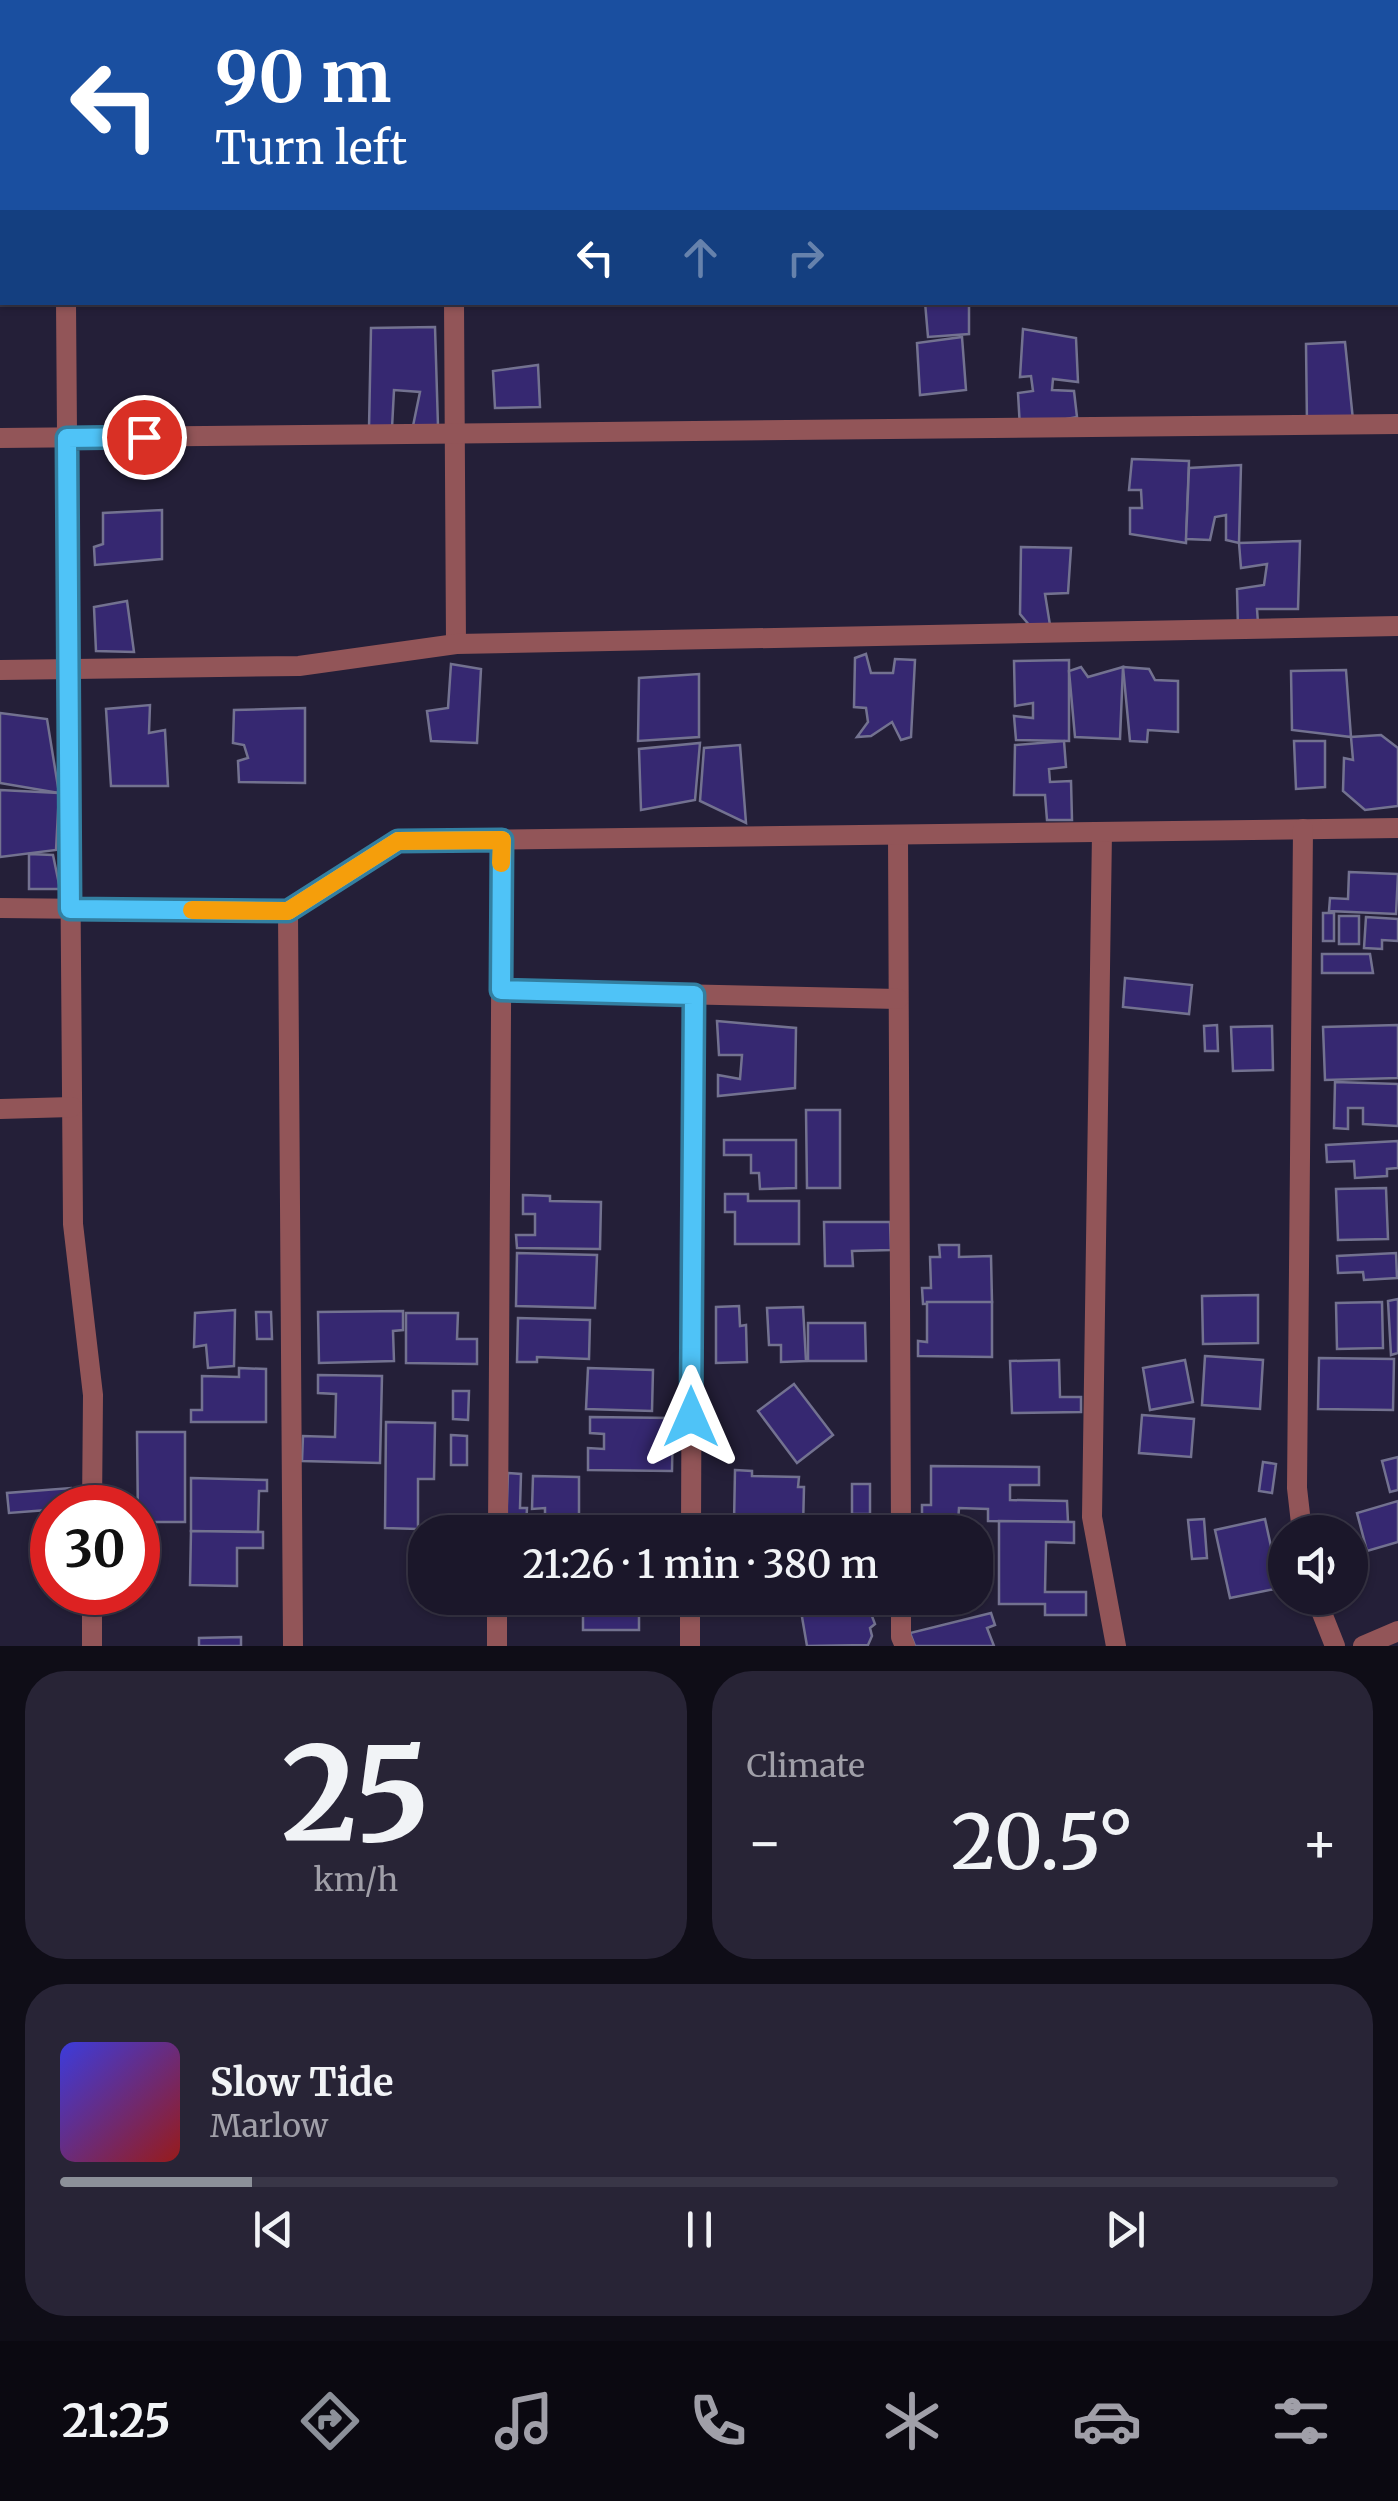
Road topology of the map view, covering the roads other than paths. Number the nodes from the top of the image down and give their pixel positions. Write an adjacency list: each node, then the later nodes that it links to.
1 (66, 305): 6 (street)
2 (454, 305): 4 (street)
3 (1398, 424): 4 (street)
4 (454, 434): 6 (street); 8 (street)
5 (0, 438): 6 (street)
6 (67, 438): 9 (street)
7 (1398, 626): 8 (street)
8 (456, 644): 9 (street)
9 (68, 669): 10 (street); 17 (street)
10 (0, 670)
11 (1398, 828): 12 (street)
12 (1303, 829): 13 (street); 28 (street)
13 (1102, 832): 14 (street); 40 (street)
14 (898, 835): 15 (street); 21 (street)
15 (502, 840): 18 (street); 19 (street)
16 (0, 908): 17 (street)
17 (70, 909): 18 (street); 22 (street)
18 (288, 911): 36 (street)
19 (501, 990): 20 (street); 25 (street)
20 (694, 995): 21 (street); 26 (street)
21 (898, 1000): 27 (street)
22 (72, 1107): 23 (street); 24 (street)
23 (0, 1109)
24 (92, 1485)
25 (498, 1515)
26 (691, 1515)
27 (901, 1515)
28 (1300, 1515)
29 (92, 1615): 35 (street)
30 (497, 1615): 37 (street)
31 (690, 1615): 38 (street)
32 (901, 1615): 39 (street)
33 (1323, 1615): 41 (street)
34 (1398, 1631): 42 (street)
35 (92, 1646)
36 (292, 1646)
37 (497, 1646)
38 (690, 1646)
39 (905, 1646)
40 (1116, 1646)
41 (1335, 1646)
42 (1363, 1646)

